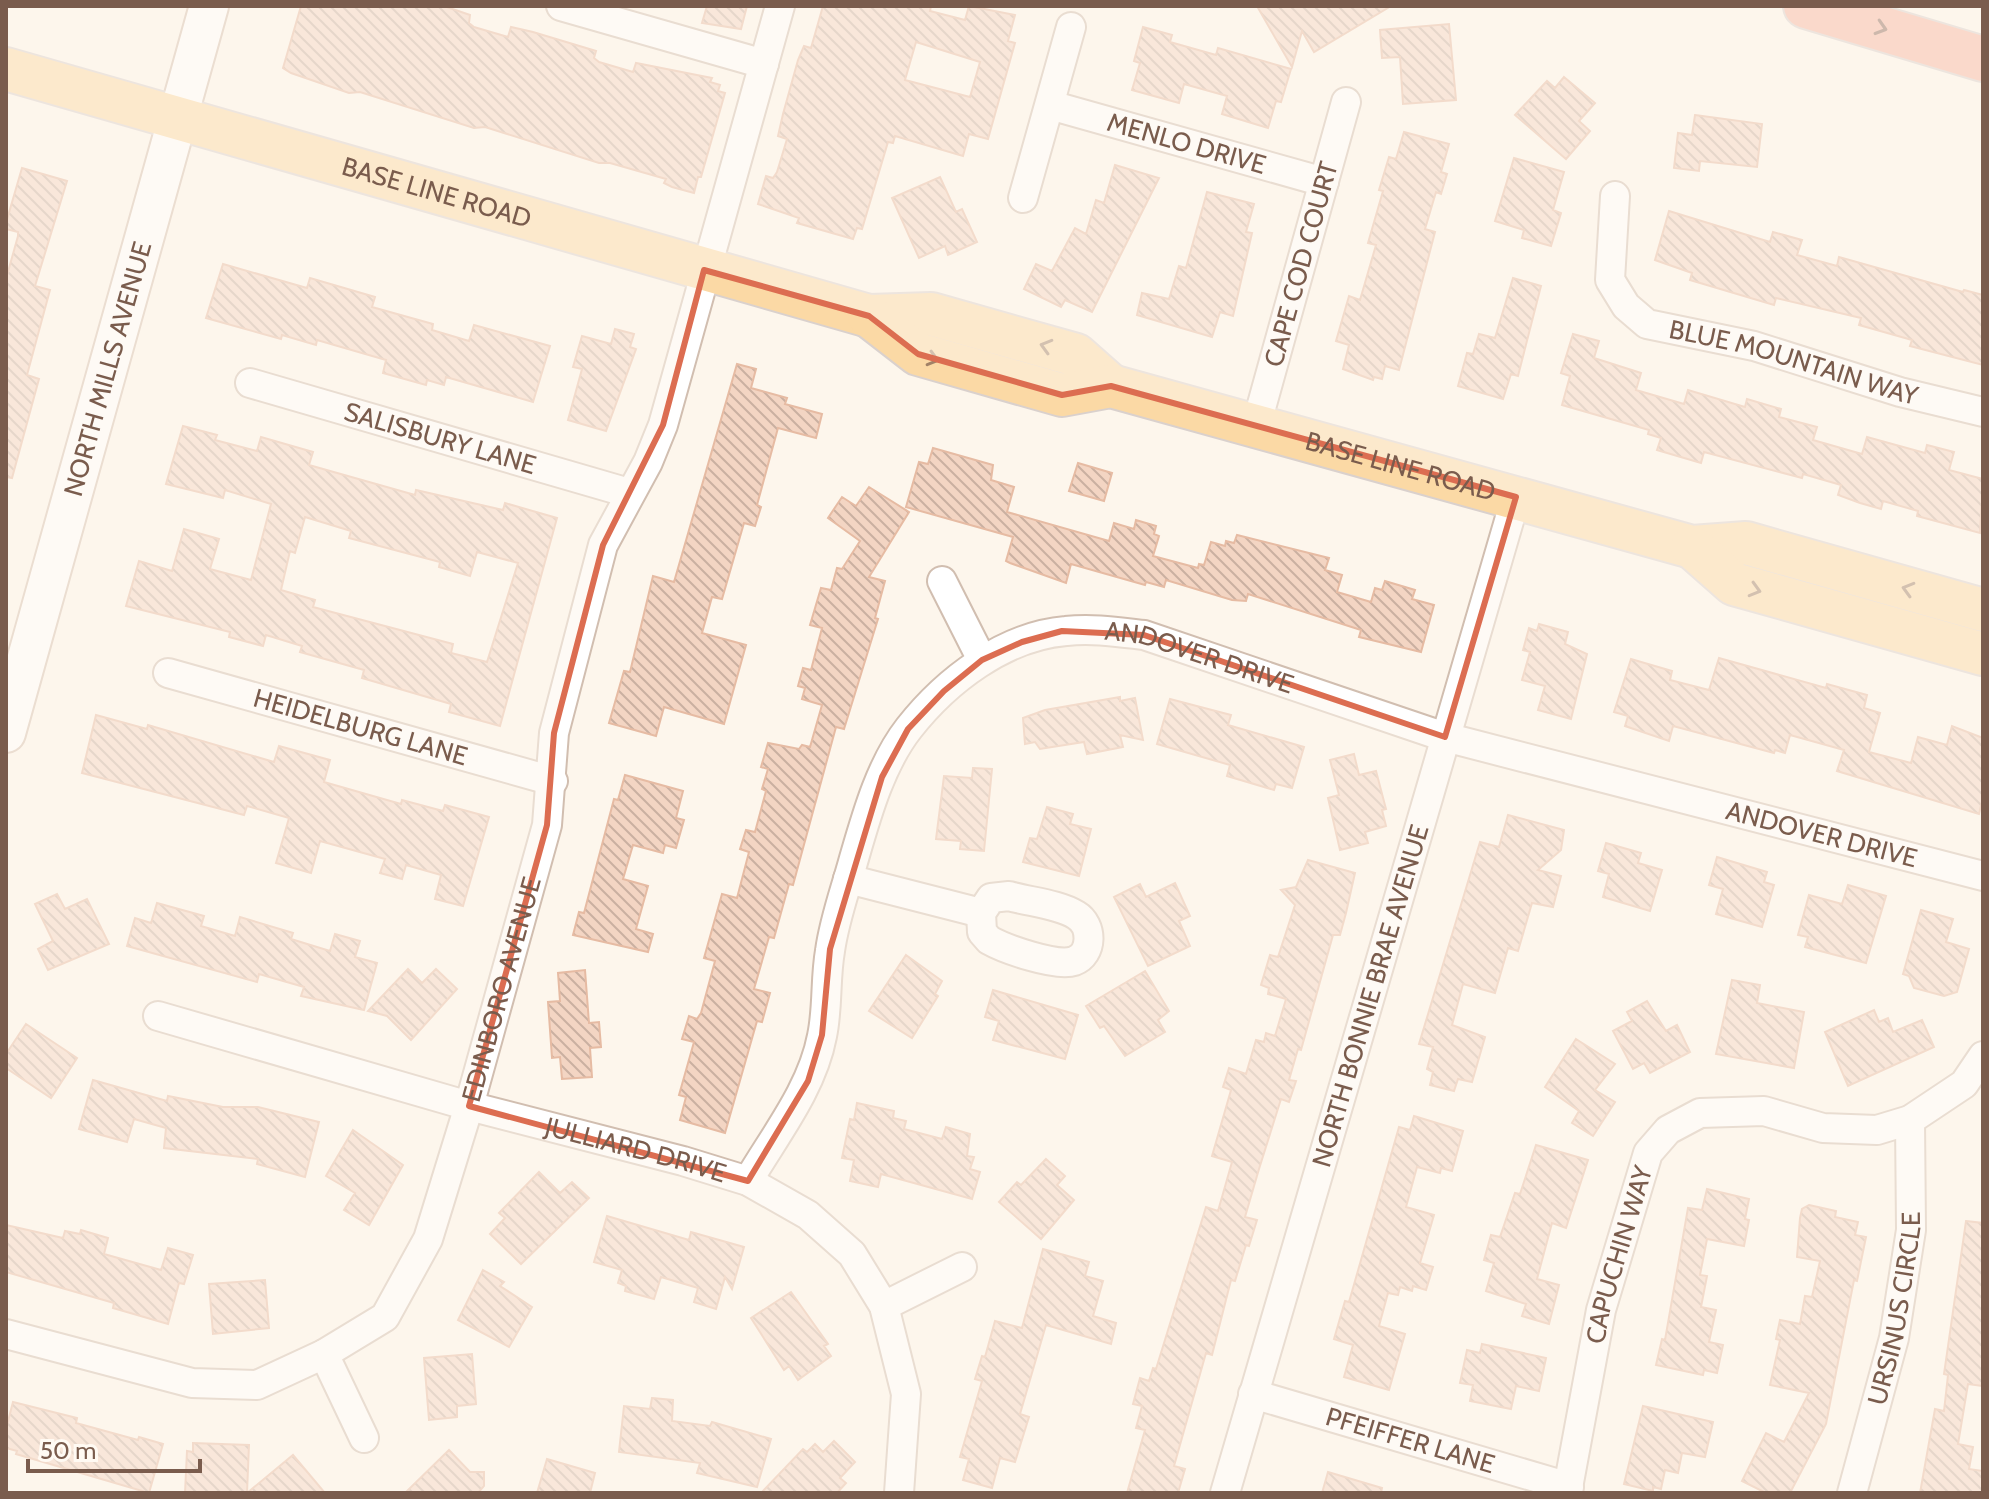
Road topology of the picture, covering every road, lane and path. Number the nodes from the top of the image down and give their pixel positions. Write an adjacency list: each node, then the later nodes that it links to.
1 (209, 6): 13 (main road, NORTH MILLS AVENUE)
2 (561, 6): 9 (street)
3 (780, 6): 9 (street, EDINBORO AVENUE)
4 (1806, 6): 8 (highway, one-way to 8)
5 (1907, 6): 7 (highway)
6 (1071, 27): 12 (street)
7 (1983, 29)
8 (1983, 59)
9 (764, 64): 17 (street, EDINBORO AVENUE)
10 (6, 69): 13 (main road, BASE LINE ROAD)
11 (1346, 102): 14 (street, CAPE COD COURT)
12 (1050, 105): 14 (street, MENLO DRIVE); 16 (street)
13 (176, 119): 17 (main road, BASE LINE ROAD); 29 (main road, NORTH MILLS AVENUE)
14 (1324, 182): 20 (street, CAPE COD COURT)
15 (1615, 196): 19 (street, BLUE MOUNTAIN WAY)
16 (1023, 198)
17 (704, 270): 20 (main road, BASE LINE ROAD); 21 (street, EDINBORO AVENUE)
18 (250, 383): 21 (street, SALISBURY LANE)
19 (1983, 412)
20 (1256, 426): 22 (main road, BASE LINE ROAD)
21 (629, 493): 31 (street, EDINBORO AVENUE)
22 (1516, 497): 23 (main road, BASE LINE ROAD); 30 (street, NORTH BONNIE BRAE AVENUE)
23 (1692, 547): 25 (main road, BASE LINE ROAD, one-way to 23); 26 (main road, BASE LINE ROAD, one-way to 26)
24 (942, 581): 27 (street)
25 (1983, 610)
26 (1983, 654)
27 (982, 660): 30 (street, ANDOVER DRIVE); 33 (street, ANDOVER DRIVE)
28 (168, 673): 31 (street, HEIDELBURG LANE)
29 (6, 733)
30 (1445, 737): 32 (street, ANDOVER DRIVE); 44 (street, NORTH BONNIE BRAE AVENUE)
31 (553, 781): 37 (street, EDINBORO AVENUE)
32 (1983, 876)
33 (848, 879): 34 (street); 39 (street, ANDOVER DRIVE)
34 (981, 913)
35 (158, 1016): 37 (street, JULLIARD DRIVE)
36 (1983, 1056): 38 (street, CAPUCHIN WAY)
37 (469, 1106): 39 (street, JULLIARD DRIVE); 43 (street, EDINBORO AVENUE)
38 (1910, 1120): 46 (street, CAPUCHIN WAY); 49 (street, URSINUS CIRCLE)
39 (748, 1181): 41 (street, JULLIARD DRIVE)
40 (962, 1267): 41 (street)
41 (884, 1306): 47 (street, JULLIARD DRIVE)
42 (6, 1334): 43 (street, EDINBORO AVENUE)
43 (324, 1354): 45 (street)
44 (1253, 1394): 46 (street, PFEIFFER LANE); 48 (street, NORTH BONNIE BRAE AVENUE)
45 (364, 1438)
46 (1568, 1490)
47 (899, 1493)
48 (1225, 1493)
49 (1852, 1493)

